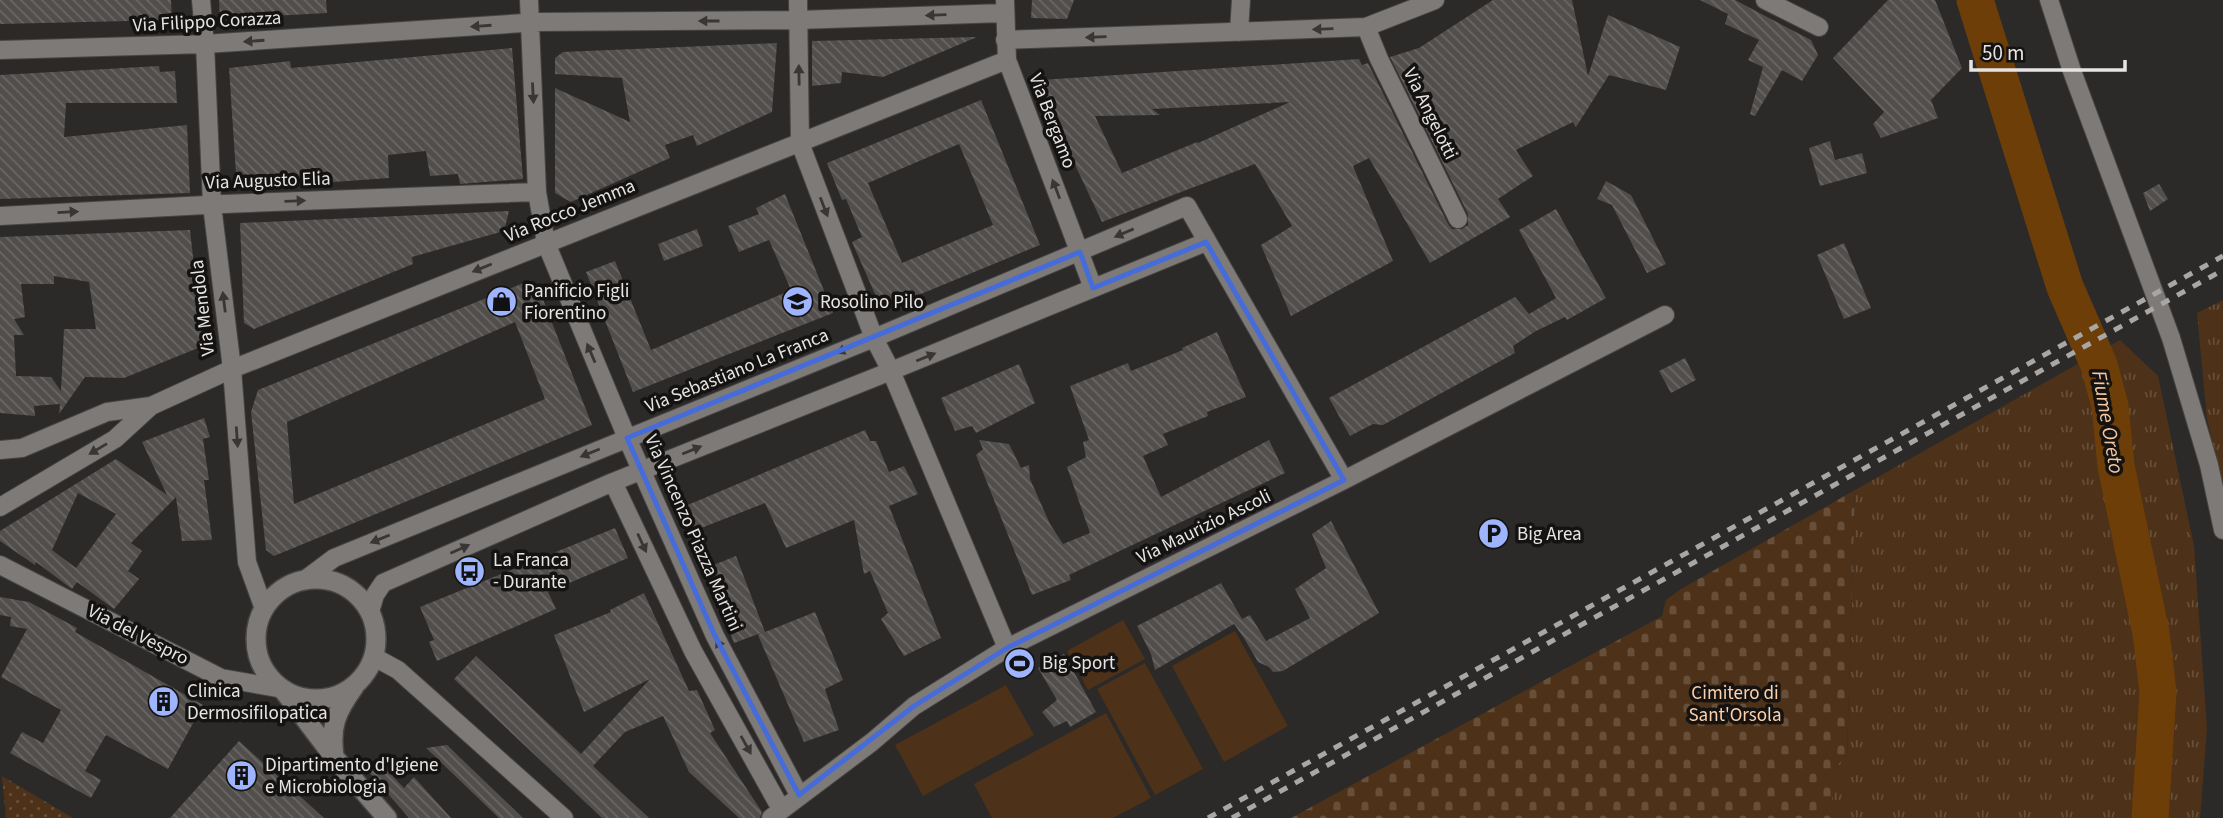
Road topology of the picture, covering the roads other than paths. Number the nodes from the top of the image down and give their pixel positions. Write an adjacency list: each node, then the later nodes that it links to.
1 (201, 0): 15 (street, Via Mendola)
2 (529, 0): 10 (street, Via Vincenzo Piazza Martini)
3 (798, 0): 9 (street)
4 (1241, 0): 13 (street)
5 (1435, 0): 11 (street)
6 (1765, 0): 12 (street)
7 (2049, 0): 38 (street)
8 (1004, 7): 9 (street, Via Filippo Corazza, one-way to 9); 14 (street, Via Bergamo)
9 (798, 20): 10 (street, Via Filippo Corazza, one-way to 10); 18 (street, one-way to 9)
10 (530, 23): 15 (street, Via Filippo Corazza, one-way to 15); 19 (street, Via Vincenzo Piazza Martini, one-way to 19)
11 (1366, 27): 13 (street, one-way to 13); 22 (street, Via Angelotti)
12 (1819, 27)
13 (1239, 32): 14 (street, one-way to 14)
14 (1005, 40): 17 (street, Via Bergamo)
15 (205, 44): 16 (street, Via Filippo Corazza); 20 (street, Via Mendola)
16 (0, 50)
17 (1007, 60): 18 (street, Via Rocco Jemma); 25 (street, Via Bergamo, one-way to 17)
18 (800, 143): 24 (street, Via Rocco Jemma); 28 (street, one-way to 28)
19 (537, 192): 20 (street, Via Augusto Elia, one-way to 19); 24 (street, Via Vincenzo Piazza Martini)
20 (212, 205): 21 (street, Via Augusto Elia, one-way to 20); 29 (street, Via Mendola, one-way to 20)
21 (0, 216)
22 (1458, 219)
23 (1206, 242): 25 (street, Via Sebastiano La Franca, one-way to 25); 26 (street); 35 (street)
24 (546, 243): 29 (street, Via Rocco Jemma, one-way to 29); 32 (street, Via Vincenzo Piazza Martini, one-way to 24)
25 (1080, 252): 26 (street, Via Bergamo); 28 (street, Via Sebastiano La Franca)
26 (1093, 288): 30 (street, one-way to 26)
27 (1665, 314): 35 (street, Via Maurizio Ascoli)
28 (874, 338): 30 (street); 32 (street, Via Sebastiano La Franca, one-way to 32)
29 (232, 369): 31 (street, Via Rocco Jemma); 43 (street, Via Mendola, one-way to 43)
30 (891, 371): 34 (street, one-way to 30); 45 (street)
31 (151, 407): 33 (street, Via Rocco Jemma); 37 (street, Via Rocco Jemma, one-way to 37)
32 (627, 438): 34 (street, Via Vincenzo Piazza Martini); 42 (street, Via Sebastiano La Franca, one-way to 42)
33 (0, 450)
34 (642, 470): 36 (street); 50 (street, Via Vincenzo Piazza Martini, one-way to 34)
35 (1344, 480): 45 (street, Via Maurizio Ascoli)
36 (612, 482): 44 (street, one-way to 36); 51 (street, one-way to 51)
37 (0, 507)
38 (2223, 530)
39 (0, 565): 41 (street, Via del Vespro)
40 (0, 575): 41 (street)
41 (20, 575): 48 (street, Via del Vespro)
42 (306, 579): 43 (street); 44 (street)
43 (264, 609): 48 (street)
44 (370, 612): 46 (street)
45 (1007, 648): 50 (street, Via Maurizio Ascoli)
46 (374, 657): 47 (street); 53 (street)
47 (357, 683): 48 (street); 49 (street)
48 (283, 689): 49 (street)
49 (334, 757): 52 (street)
50 (799, 795): 51 (street, Via Maurizio Ascoli)
51 (776, 813)
52 (387, 818)
53 (565, 818)

